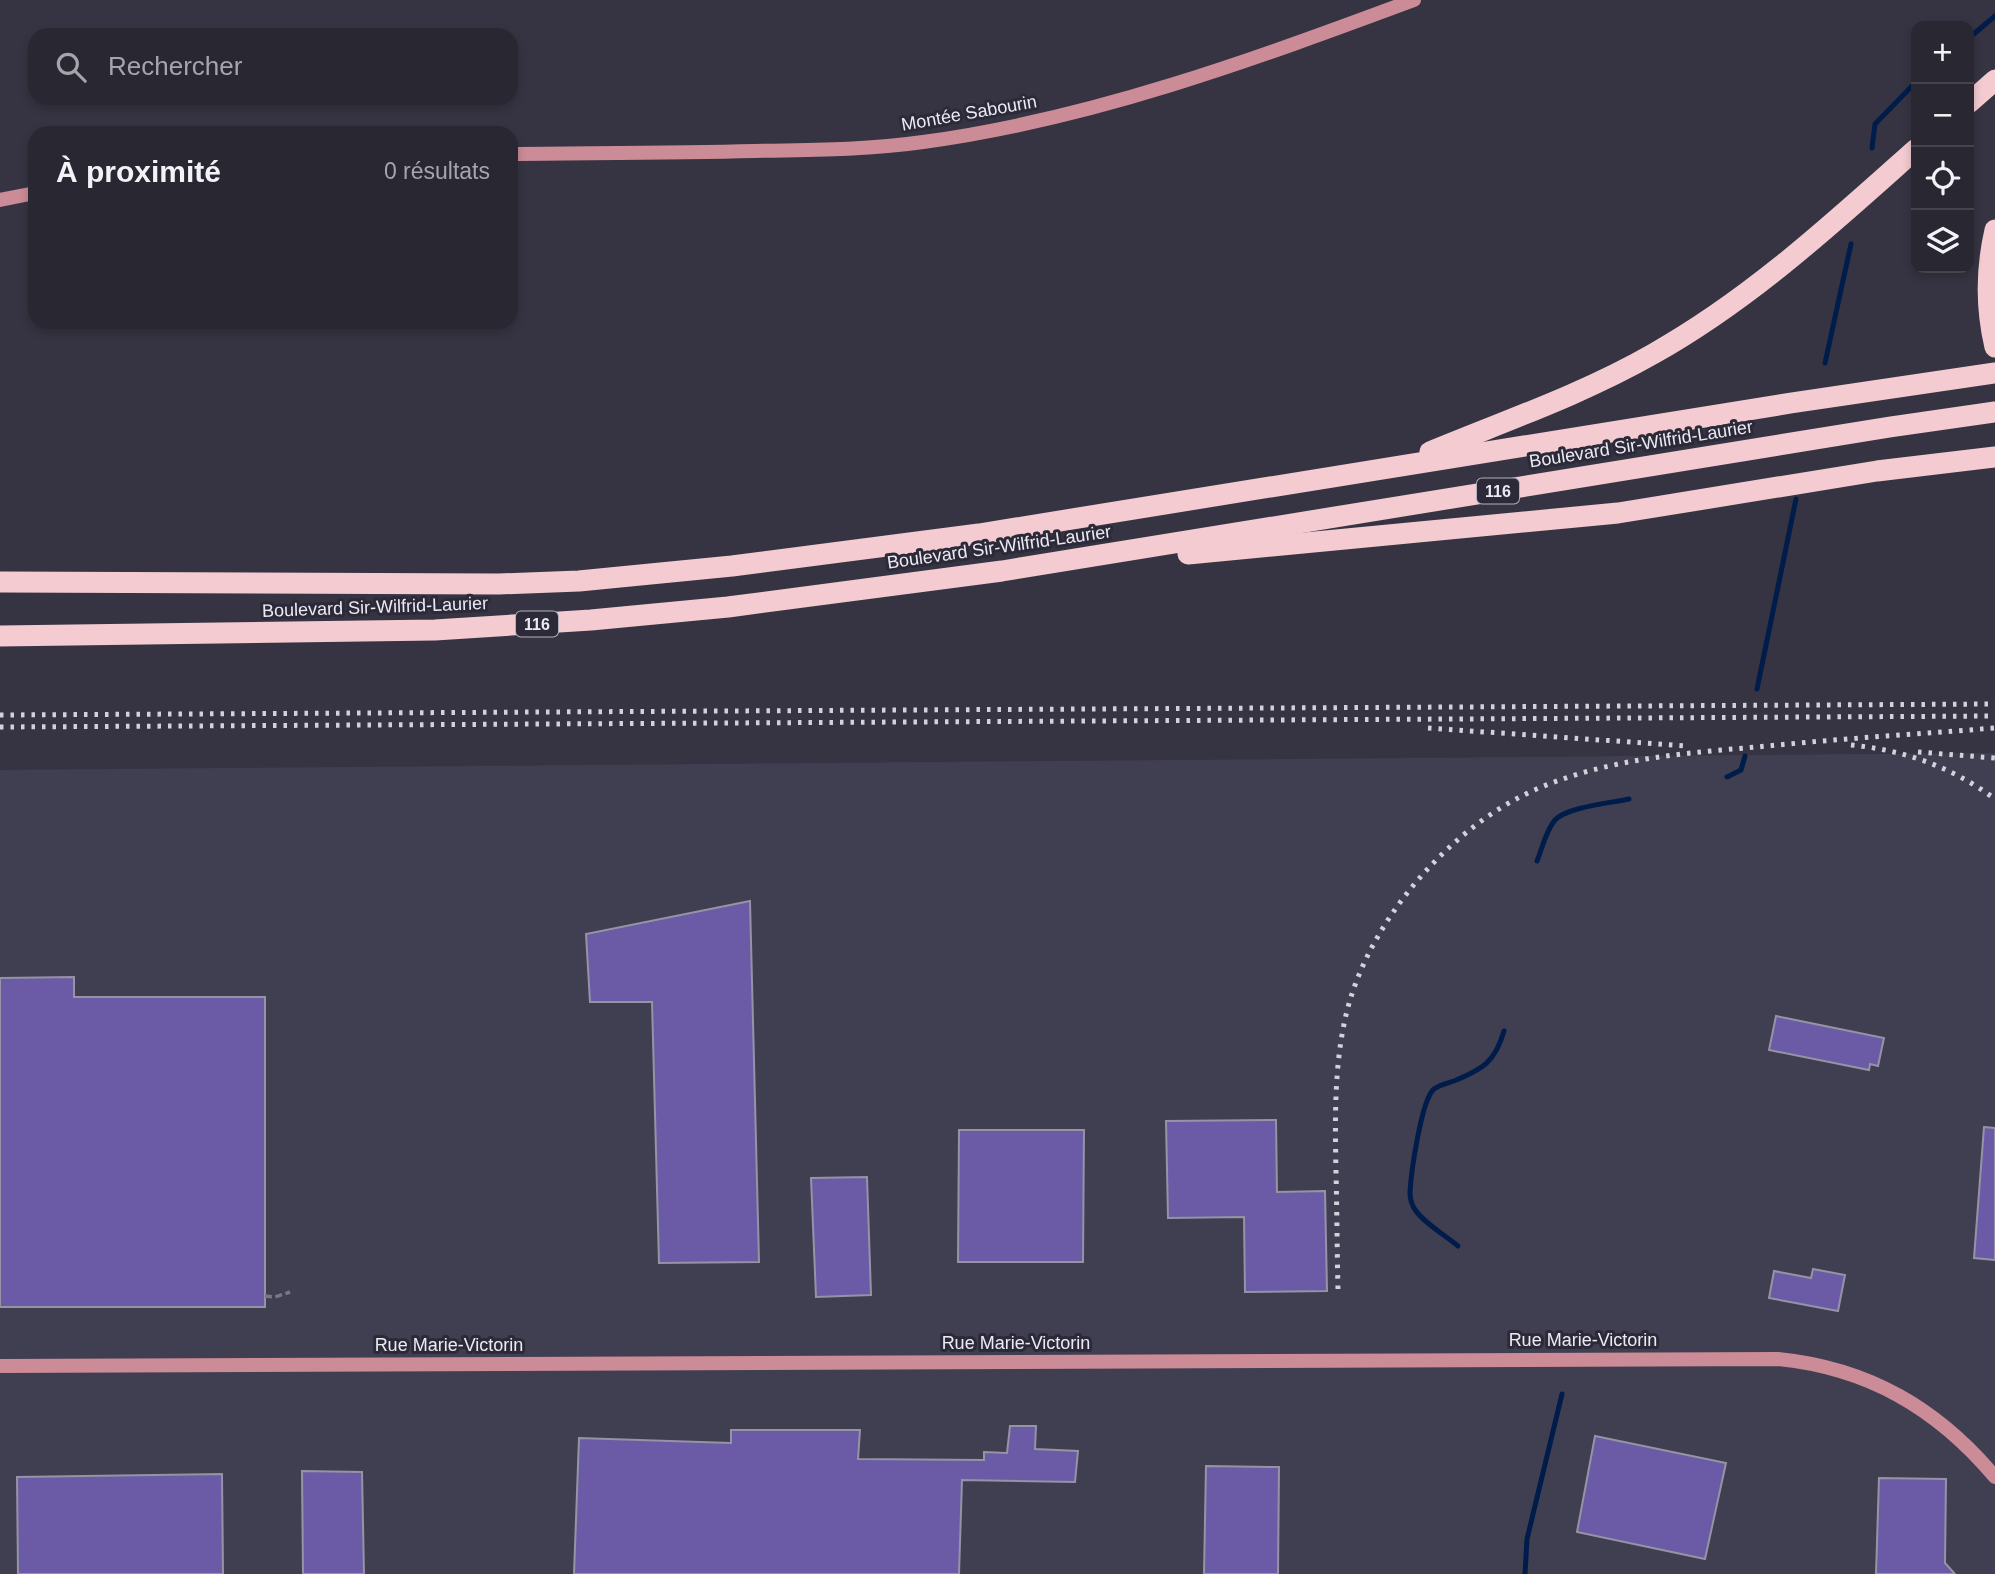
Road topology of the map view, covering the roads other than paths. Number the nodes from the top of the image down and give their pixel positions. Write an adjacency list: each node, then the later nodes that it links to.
1 (1414, 0): 5 (street, Montée Sabourin)
2 (1995, 80): 3 (highway)
3 (1974, 99)
4 (1911, 153): 13 (highway)
5 (518, 154)
6 (28, 194): 7 (street)
7 (0, 200)
8 (1995, 230): 9 (highway)
9 (1995, 347)
10 (1995, 373): 13 (highway, Boulevard Sir-Wilfrid-Laurier / 116)
11 (1995, 412): 14 (highway, Boulevard Sir-Wilfrid-Laurier / 116)
12 (1995, 457): 14 (highway)
13 (1399, 465): 15 (highway, Boulevard Sir-Wilfrid-Laurier / 116)
14 (1002, 572): 16 (highway, Boulevard Sir-Wilfrid-Laurier / 116)
15 (0, 582)
16 (0, 636)
17 (0, 1367): 18 (street, Rue Marie-Victorin)
18 (1995, 1477)

